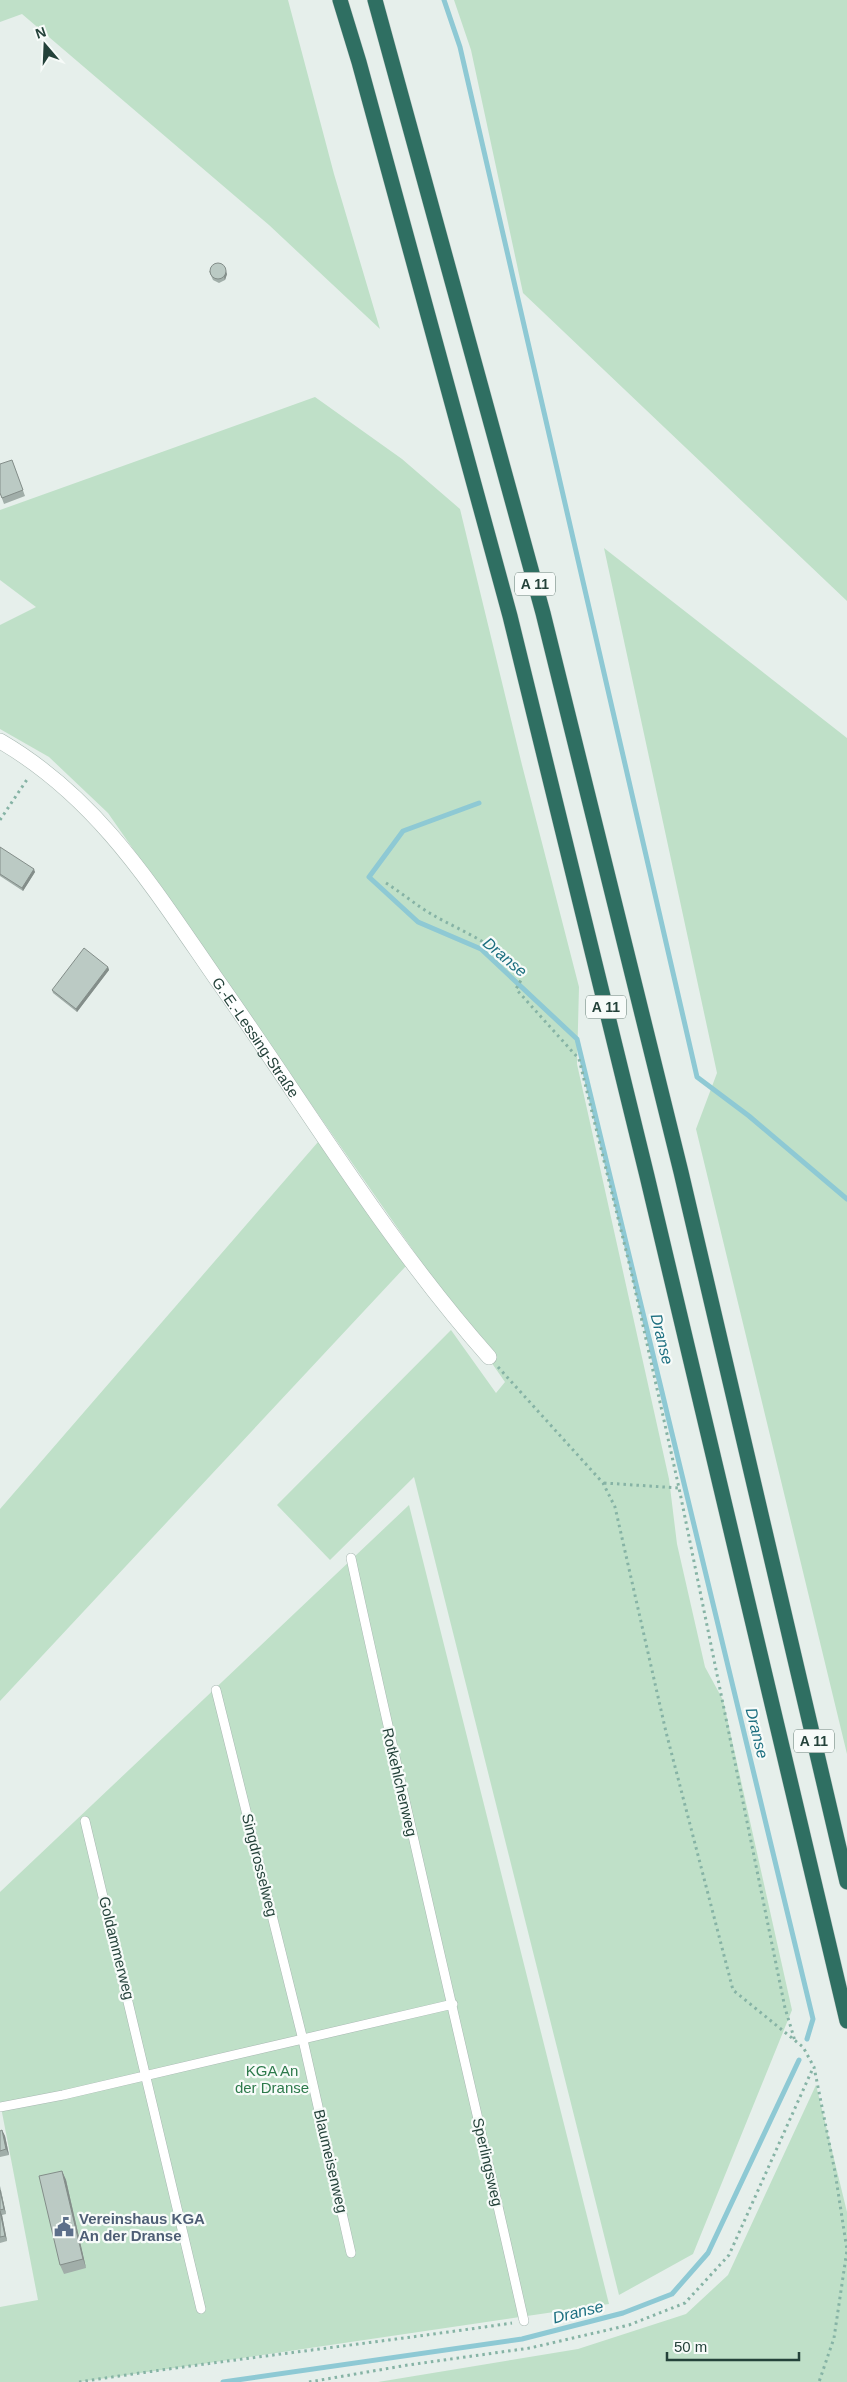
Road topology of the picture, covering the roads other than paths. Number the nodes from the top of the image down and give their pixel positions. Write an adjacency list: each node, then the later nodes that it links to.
1 (340, 0): 10 (highway, A 11)
2 (375, 0): 8 (highway, A 11)
3 (0, 741): 4 (street, G.-E.-Lessing-Straße)
4 (489, 1357)
5 (351, 1558): 9 (lane, Rotkehlchenweg)
6 (216, 1690): 11 (lane, Singdrosselweg)
7 (86, 1821): 12 (lane, Goldammerweg)
8 (847, 1882)
9 (453, 2004): 11 (lane); 16 (lane, Sperlingsweg)
10 (847, 2021)
11 (303, 2040): 12 (lane); 14 (lane, Blaumeisenweg)
12 (147, 2075): 13 (lane); 15 (lane, Goldammerweg)
13 (0, 2107)
14 (351, 2253)
15 (201, 2309)
16 (524, 2321)

